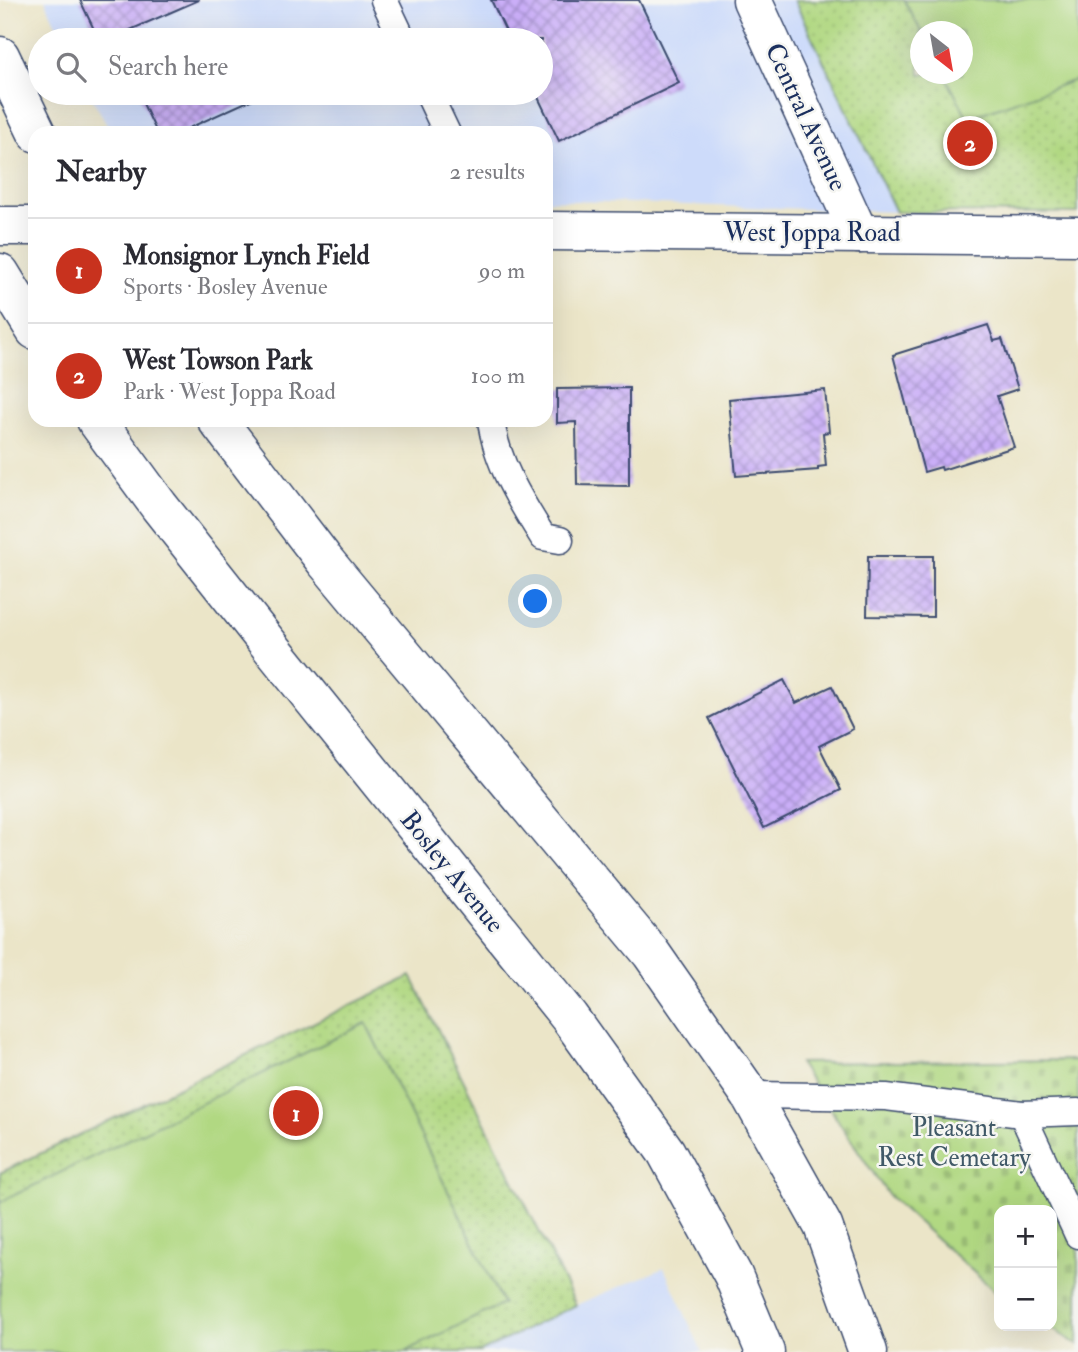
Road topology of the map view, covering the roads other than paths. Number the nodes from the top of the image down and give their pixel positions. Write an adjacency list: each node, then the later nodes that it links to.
1 (384, 0): 3 (lane)
2 (752, 0): 11 (main road, Central Avenue)
3 (397, 28)
4 (0, 56): 6 (main road)
5 (434, 105): 7 (lane)
6 (34, 126)
7 (444, 126)
8 (0, 226): 9 (main road)
9 (28, 226)
10 (553, 231): 11 (main road, West Joppa Road)
11 (859, 234): 12 (main road, West Joppa Road)
12 (1078, 236)
13 (0, 273): 14 (main road)
14 (28, 319)
15 (101, 427): 23 (main road, Bosley Avenue)
16 (492, 427): 18 (lane)
17 (230, 430): 19 (main road)
18 (559, 540)
19 (750, 1095): 21 (lane); 24 (main road)
20 (1078, 1112): 21 (lane)
21 (1022, 1114): 22 (lane)
22 (1078, 1235)
23 (765, 1352)
24 (868, 1352)

